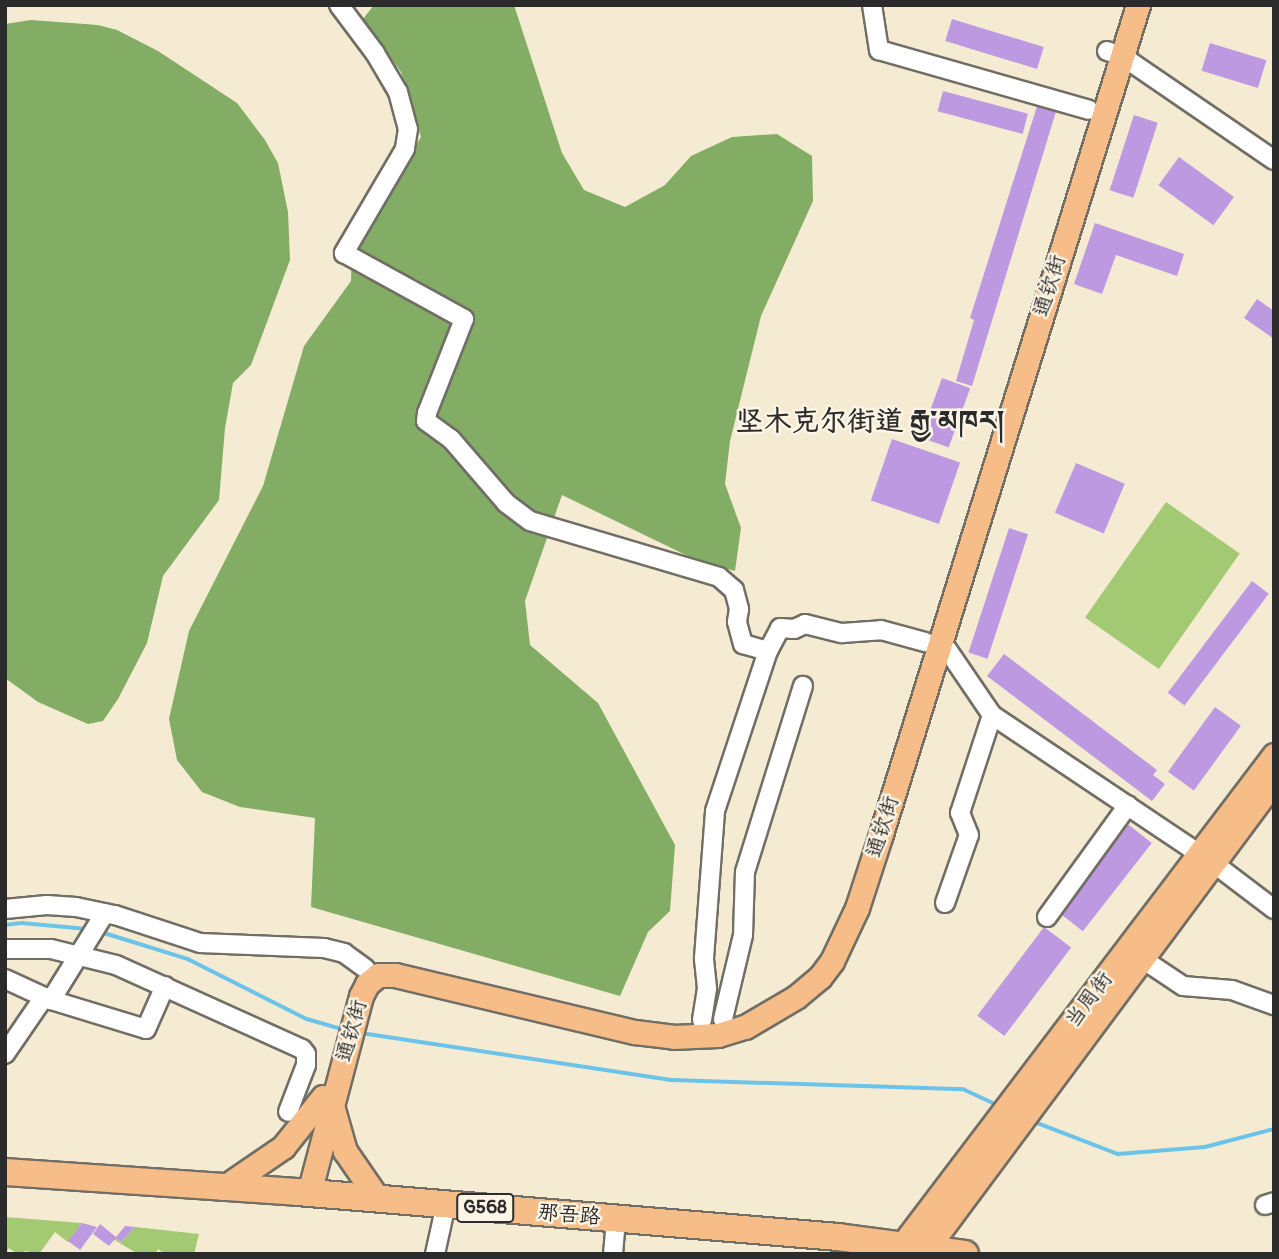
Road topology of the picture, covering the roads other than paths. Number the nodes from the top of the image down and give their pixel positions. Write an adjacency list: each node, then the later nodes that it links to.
1 (339, 5): 9 (street)
2 (872, 5): 6 (street)
3 (1121, 5): 5 (main road)
4 (1138, 5): 5 (main road, 通钦街)
5 (1115, 54): 6 (main road); 7 (street); 8 (main road, 通钦街)
6 (1089, 110): 8 (main road)
7 (1274, 160)
8 (931, 644): 9 (street); 11 (street); 27 (main road, 通钦街); 30 (main road)
9 (768, 651): 30 (street)
10 (803, 686): 30 (street)
11 (992, 715): 14 (street); 16 (street)
12 (1274, 755): 15 (main road, 当周街)
13 (1274, 781): 15 (main road, 当周街)
14 (1128, 805): 15 (street); 20 (street)
15 (1205, 858): 18 (street); 23 (main road, 当周街); 32 (main road, 当周街)
16 (944, 904)
17 (5, 909): 19 (street)
18 (1274, 909)
19 (103, 916): 22 (street); 24 (street)
20 (1047, 916)
21 (5, 949): 22 (street)
22 (82, 951): 26 (street); 28 (street)
23 (1142, 958): 29 (street); 32 (main road, 当周街)
24 (365, 968): 27 (main road); 30 (main road)
25 (5, 979): 28 (street)
26 (165, 986): 28 (street); 34 (street)
27 (356, 995): 33 (main road, 通钦街)
28 (48, 999): 31 (street)
29 (1274, 1005)
30 (713, 1020)
31 (5, 1054)
32 (1034, 1088): 42 (main road)
33 (328, 1099): 36 (main road); 37 (main road, 通钦街); 38 (main road)
34 (288, 1112)
35 (5, 1172): 36 (highway, 那吾路 / G568)
36 (223, 1188): 37 (highway, 那吾路 / G568)
37 (303, 1193): 38 (highway, 那吾路 / G568)
38 (378, 1199): 39 (highway, 那吾路 / G568)
39 (446, 1204): 40 (highway, 那吾路 / G568); 43 (street)
40 (616, 1219): 41 (highway, 那吾路 / G568); 44 (street)
41 (837, 1246): 42 (highway, 那吾路 / G568)
42 (915, 1246): 45 (highway, 那吾路 / G568)
43 (435, 1254)
44 (612, 1254)
45 (965, 1254)

